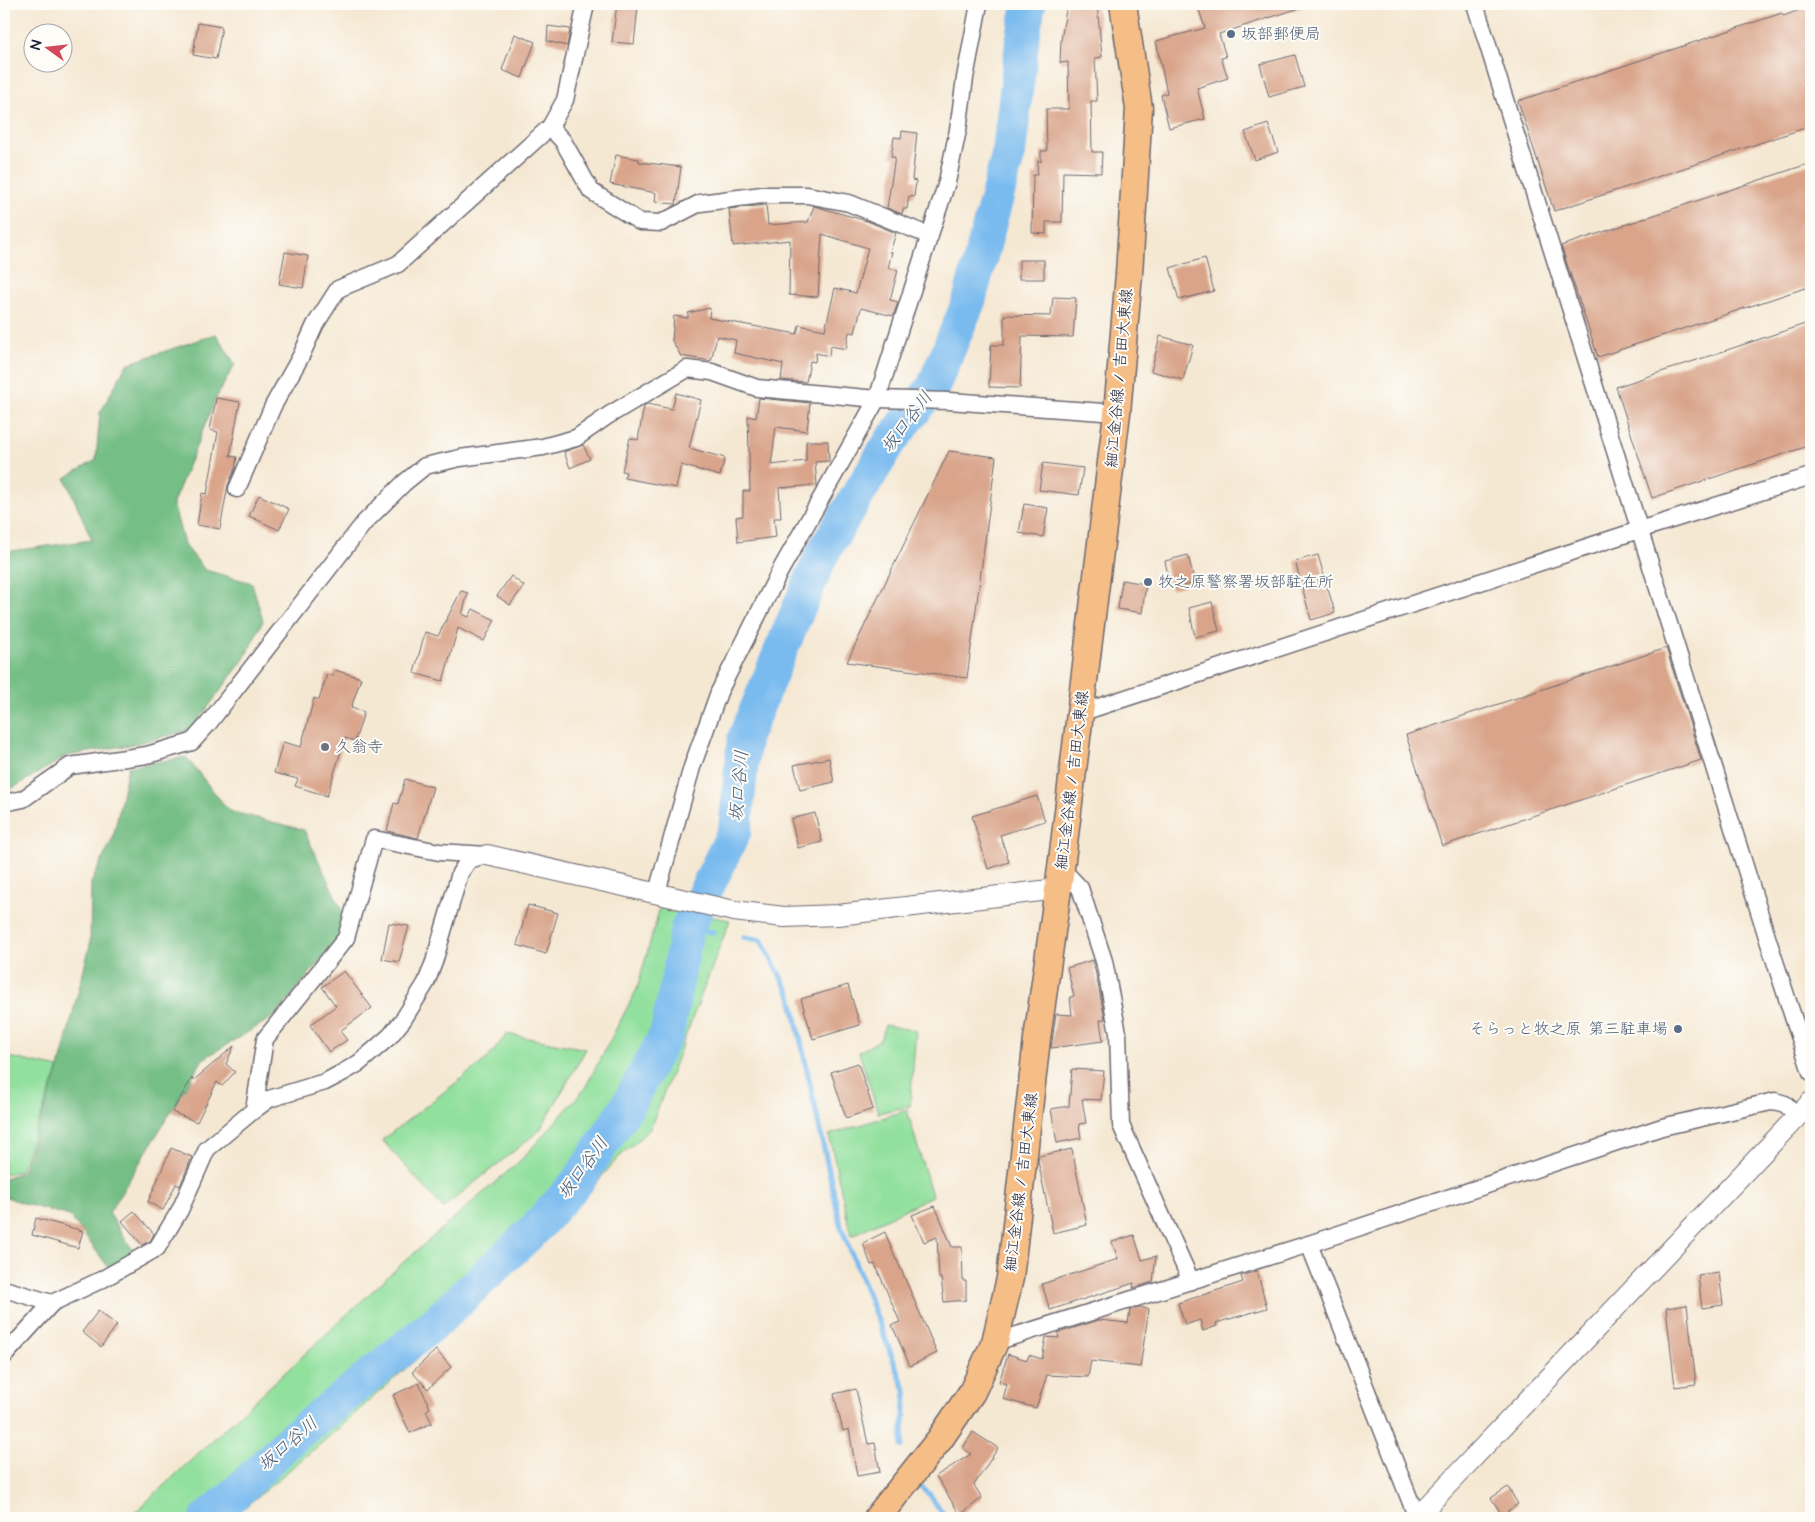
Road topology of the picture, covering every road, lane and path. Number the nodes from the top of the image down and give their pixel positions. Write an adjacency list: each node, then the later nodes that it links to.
1 (586, 4): 5 (street)
2 (979, 4): 6 (street)
3 (1123, 4): 8 (main road, 細江金谷線 / 吉田大東線)
4 (1475, 4): 11 (street)
5 (550, 127): 6 (street); 10 (street)
6 (930, 236): 7 (street)
7 (877, 398): 8 (street); 13 (street); 16 (street)
8 (1117, 413): 12 (main road, 細江金谷線 / 吉田大東線)
9 (1811, 476): 11 (street)
10 (237, 489)
11 (1639, 530): 12 (street); 17 (street)
12 (1080, 713): 15 (main road, 細江金谷線 / 吉田大東線)
13 (4, 803)
14 (487, 855): 16 (street); 19 (street); 19 (street)
15 (1059, 878): 16 (street); 21 (street); 24 (main road, 細江金谷線 / 吉田大東線)
16 (661, 893)
17 (1811, 1072)
18 (1805, 1109): 20 (street); 27 (street)
19 (254, 1110): 23 (street)
20 (1309, 1244): 21 (street); 27 (street)
21 (1191, 1281): 24 (street)
22 (4, 1289): 23 (street)
23 (52, 1304): 25 (street)
24 (995, 1342): 26 (main road, 細江金谷線 / 吉田大東線)
25 (4, 1356)
26 (877, 1518)
27 (1417, 1518)

